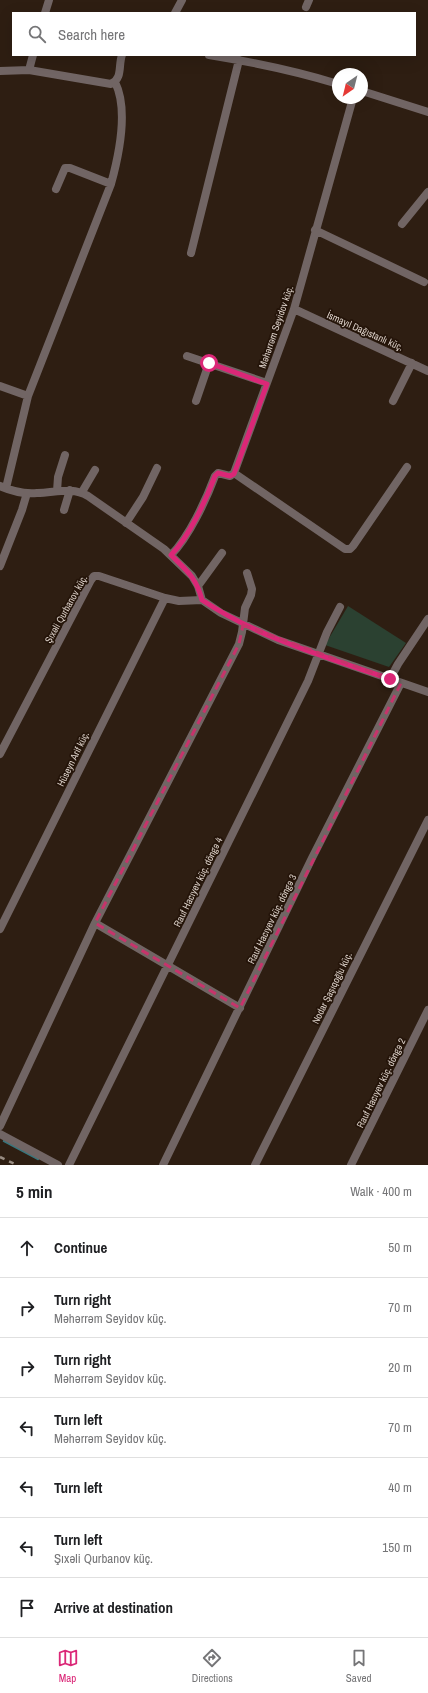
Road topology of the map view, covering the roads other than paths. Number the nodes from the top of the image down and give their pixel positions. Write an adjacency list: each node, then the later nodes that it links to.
1 (49, 0): 3 (street)
2 (182, 0): 4 (street)
3 (45, 12)
4 (176, 12)
5 (33, 56): 9 (street)
6 (122, 56): 11 (street)
7 (215, 56): 8 (street)
8 (239, 60): 12 (street); 21 (street)
9 (29, 70): 10 (street); 11 (street)
10 (0, 71)
11 (116, 82): 16 (street)
12 (332, 83)
13 (368, 93): 15 (street)
14 (350, 104): 20 (street, Məhərrəm Seyidov küç.)
15 (428, 112)
16 (110, 184): 17 (street); 30 (street)
17 (56, 189)
18 (428, 192): 19 (street)
19 (402, 224)
20 (315, 230): 22 (street); 23 (street, Məhərrəm Seyidov küç.)
21 (192, 253)
22 (424, 282)
23 (294, 309): 26 (street, İsmayıl Dağıstanlı küç.); 28 (street, Məhərrəm Seyidov küç.)
24 (187, 356): 25 (street)
25 (209, 363): 28 (street); 31 (street)
26 (412, 363): 27 (street, İsmayıl Dağıstanlı küç.); 32 (street)
27 (428, 371)
28 (267, 384): 37 (street, Məhərrəm Seyidov küç.)
29 (0, 386): 30 (street)
30 (28, 396): 38 (street)
31 (196, 401)
32 (393, 401)
33 (64, 455): 40 (street)
34 (407, 467): 37 (street)
35 (158, 468): 44 (street)
36 (95, 470): 41 (street)
37 (234, 474): 46 (street)
38 (3, 487): 42 (street)
39 (70, 490): 40 (street); 41 (street); 43 (street)
40 (57, 491): 42 (street)
41 (82, 492): 44 (street)
42 (27, 493): 47 (street)
43 (64, 510)
44 (126, 523): 46 (street)
45 (222, 553): 49 (street)
46 (171, 555): 49 (street)
47 (0, 566)
48 (247, 573): 54 (street)
49 (198, 586): 51 (street)
50 (165, 598): 51 (street, Şıxəli Qurbanov küç.); 59 (street, Şıxəli Qurbanov küç.); 62 (street, Hüseyn Arif küç.)
51 (202, 600): 54 (street)
52 (340, 607): 55 (street, Rauf Hacıyev küç. döngə 4)
53 (428, 618): 56 (street)
54 (243, 624): 55 (street); 61 (street)
55 (318, 654): 56 (street); 63 (street, Rauf Hacıyev küç. döngə 4)
56 (390, 679): 57 (street)
57 (401, 683): 58 (street); 64 (street, Rauf Hacıyev küç. döngə 3)
58 (428, 692)
59 (0, 754)
60 (428, 820): 71 (street, Nodar Şaşıqoğlu küç.)
61 (95, 923): 63 (street); 66 (street)
62 (0, 929)
63 (168, 966): 64 (street); 69 (street, Rauf Hacıyev küç. döngə 4)
64 (240, 1008): 70 (street, Rauf Hacıyev küç. döngə 3)
65 (428, 1010): 72 (street, Rauf Hacıyev küç. döngə 2)
66 (0, 1126)
67 (0, 1134): 68 (street)
68 (58, 1165)
69 (69, 1165)
70 (164, 1165)
71 (256, 1165)
72 (352, 1165)

